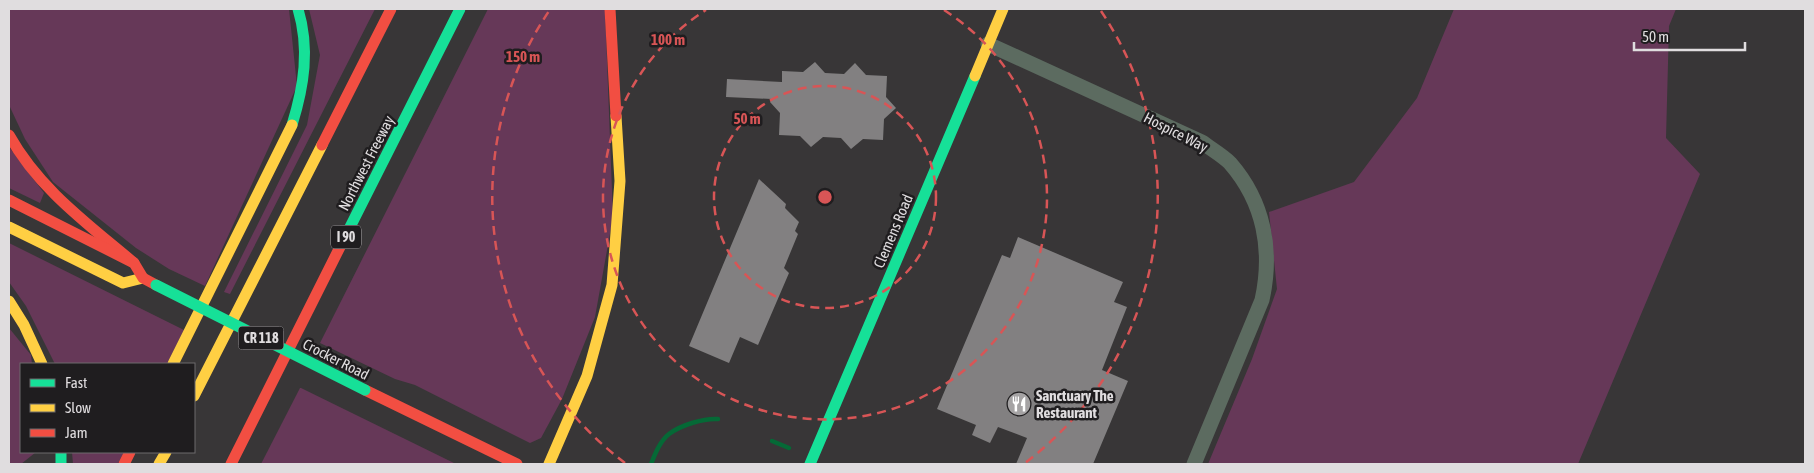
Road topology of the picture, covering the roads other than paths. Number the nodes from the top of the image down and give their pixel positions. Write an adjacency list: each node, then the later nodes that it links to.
1 (298, 9): 14 (main road)
2 (390, 9): 15 (main road)
3 (460, 9): 18 (main road, Northwest Freeway / I 90)
4 (610, 9): 20 (main road)
5 (1003, 9): 6 (main road, Clemens Road)
6 (988, 44): 21 (main road, Clemens Road); 22 (street, Hospice Way)
7 (9, 135): 10 (main road)
8 (9, 200): 10 (main road)
9 (9, 227): 11 (main road)
10 (134, 262): 11 (main road)
11 (142, 278): 19 (main road, Crocker Road / CR 118, bridge)
12 (9, 301): 13 (main road)
13 (42, 363)
14 (174, 363)
15 (195, 394)
16 (165, 453): 17 (main road)
17 (159, 464)
18 (231, 464)
19 (517, 464)
20 (549, 464)
21 (810, 464)
22 (1194, 464)

